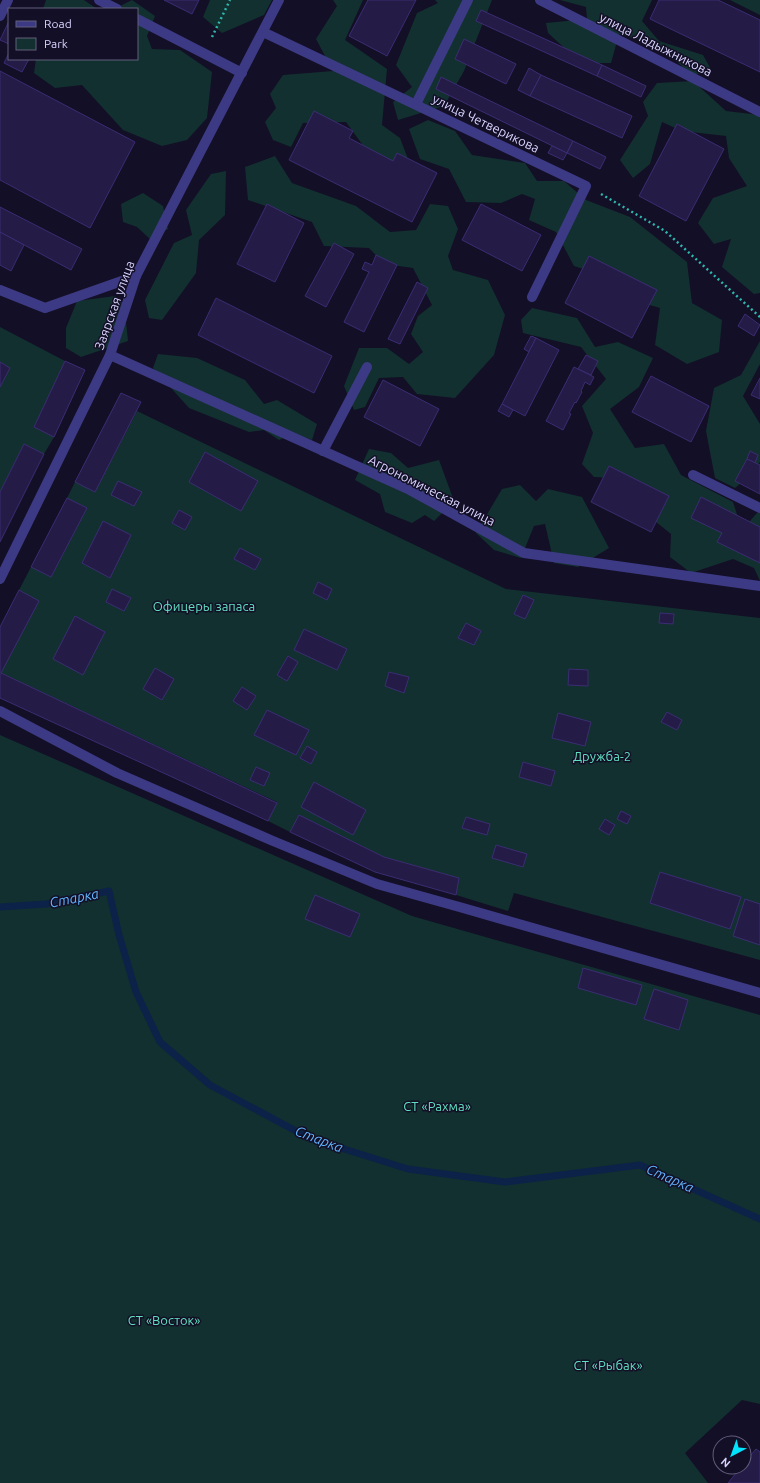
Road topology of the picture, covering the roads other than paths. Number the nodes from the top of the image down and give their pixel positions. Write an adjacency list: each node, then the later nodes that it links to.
1 (8, 0): 7 (street)
2 (99, 0): 6 (street)
3 (280, 0): 9 (street, Заярская улица)
4 (468, 0): 11 (street)
5 (540, 0): 12 (street, улица Ладыжникова)
6 (114, 8)
7 (0, 16)
8 (138, 20): 10 (street)
9 (263, 32): 10 (street, Заярская улица); 11 (street, улица Четверикова)
10 (242, 73): 13 (street, Заярская улица)
11 (416, 104): 15 (street, улица Четверикова)
12 (760, 112)
13 (136, 276): 14 (street); 16 (street, Заярская улица)
14 (0, 290)
15 (532, 297)
16 (110, 355): 18 (street, Агрономическая улица); 21 (street, Заярская улица)
17 (367, 367): 18 (street)
18 (323, 451): 22 (street, Агрономическая улица)
19 (693, 475): 20 (street)
20 (760, 508)
21 (0, 579)
22 (760, 586)
23 (0, 710): 24 (street)
24 (760, 993)

